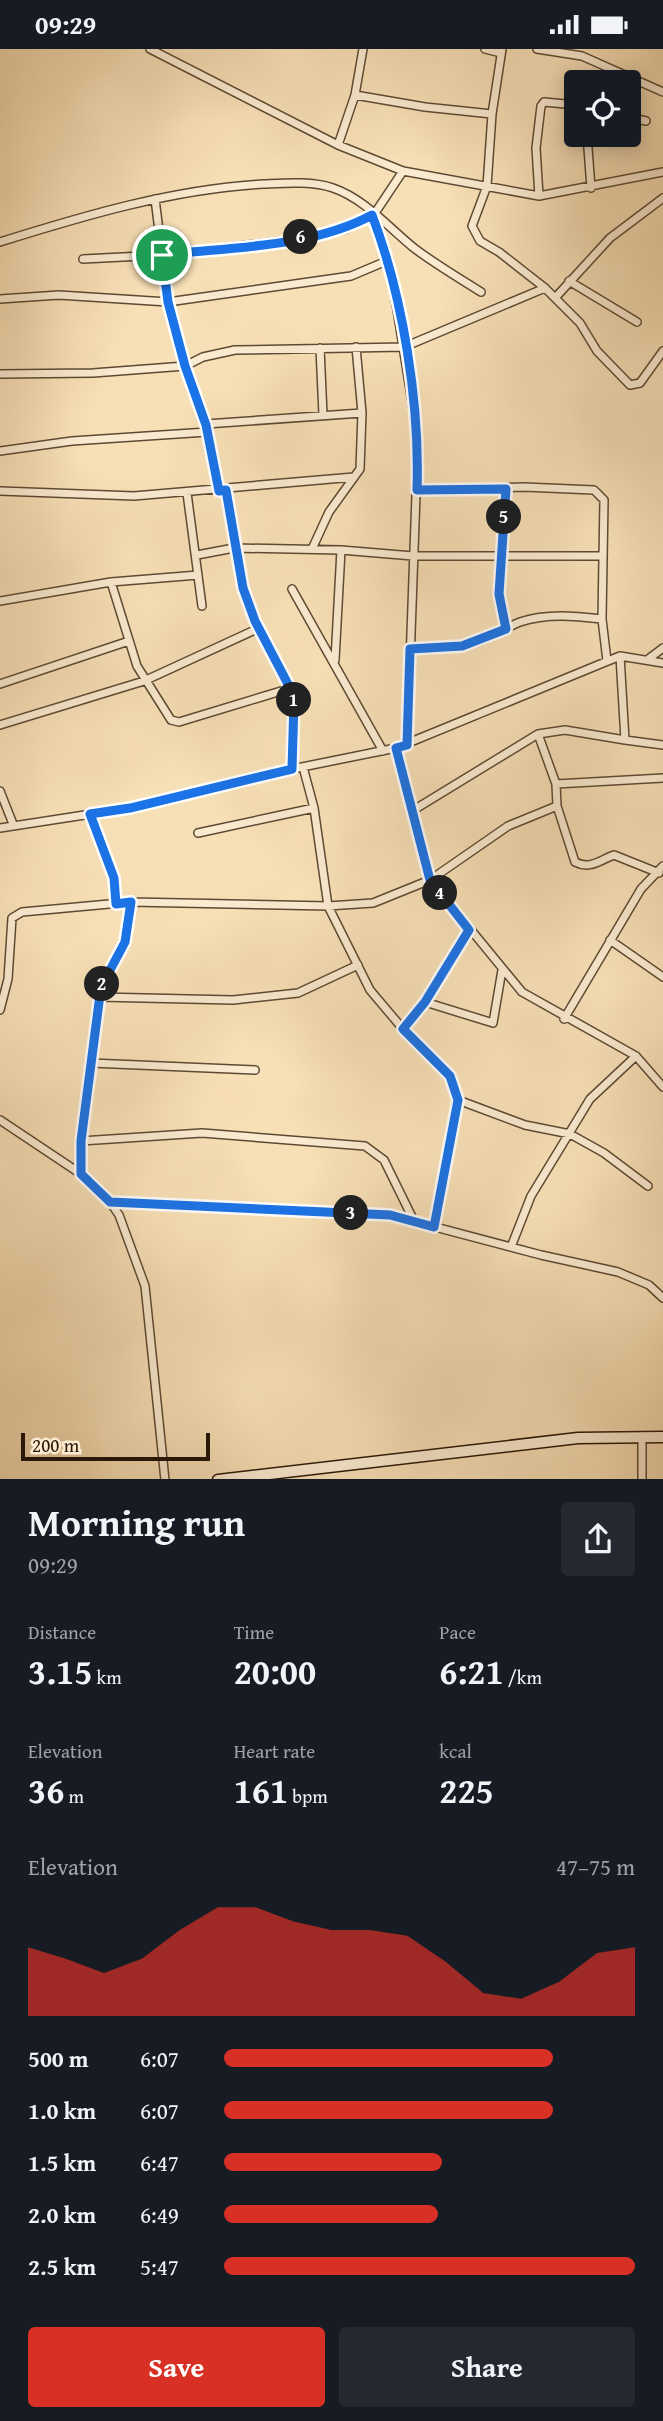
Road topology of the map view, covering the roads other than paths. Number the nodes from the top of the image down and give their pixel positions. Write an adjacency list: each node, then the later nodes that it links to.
1 (150, 49): 12 (street)
2 (363, 49): 7 (street)
3 (485, 49): 5 (street)
4 (537, 49): 6 (street)
5 (501, 51): 9 (street)
6 (663, 92)
7 (355, 95): 9 (street); 12 (street)
8 (564, 104): 18 (street)
9 (492, 114): 16 (street)
10 (641, 120): 11 (street)
11 (646, 121)
12 (338, 145): 14 (street)
13 (588, 147): 17 (street)
14 (403, 171): 16 (street); 21 (street)
15 (663, 172): 17 (street)
16 (487, 186): 18 (street); 27 (street)
17 (591, 188): 18 (street)
18 (539, 196)
19 (663, 198): 26 (street)
20 (155, 199): 21 (street); 22 (street); 23 (street)
21 (373, 214): 23 (street); 25 (street); 28 (street)
22 (0, 242)
23 (162, 255): 24 (street); 31 (street)
24 (83, 259)
25 (389, 260): 31 (street); 34 (street)
26 (569, 281): 29 (street); 32 (street)
27 (545, 288): 29 (street); 34 (street)
28 (481, 292)
29 (555, 297): 36 (street)
30 (0, 299): 31 (street)
31 (168, 302): 37 (street)
32 (638, 322)
33 (356, 347): 34 (street); 35 (street); 39 (street)
34 (404, 347): 46 (street)
35 (320, 348): 37 (street); 40 (street)
36 (663, 351)
37 (185, 366): 38 (street); 41 (street)
38 (0, 374)
39 (362, 413): 40 (street); 43 (street)
40 (323, 415): 41 (street)
41 (207, 428): 42 (street); 45 (street)
42 (0, 451)
43 (354, 477): 45 (street); 50 (street)
44 (506, 489): 46 (street); 53 (street); 55 (street)
45 (222, 490): 48 (street); 49 (street)
46 (417, 490): 54 (street)
47 (0, 491): 48 (street)
48 (187, 493): 52 (street)
49 (234, 548): 50 (street); 52 (street); 62 (street)
50 (312, 549): 51 (street)
51 (341, 549): 54 (street); 69 (street)
52 (197, 555): 56 (street)
53 (503, 555): 54 (street); 55 (street); 63 (street)
54 (413, 556): 66 (street)
55 (603, 556): 61 (street)
56 (198, 575): 57 (street); 60 (street)
57 (111, 582): 59 (street); 64 (street)
58 (292, 589): 69 (street)
59 (0, 601)
60 (202, 605)
61 (602, 619): 63 (street); 70 (street)
62 (259, 628): 72 (street); 74 (street)
63 (506, 629): 66 (street)
64 (129, 641): 72 (street); 73 (street)
65 (663, 648): 68 (street)
66 (410, 649): 78 (street)
67 (620, 656): 68 (street); 70 (street); 77 (street)
68 (646, 660): 71 (street)
69 (335, 661): 81 (street)
70 (607, 661): 78 (street)
71 (663, 663)
72 (147, 680): 74 (street); 75 (street)
73 (0, 684)
74 (290, 688): 83 (street)
75 (0, 725)
76 (538, 734): 77 (street); 85 (street); 89 (street)
77 (625, 740): 79 (street)
78 (407, 745): 80 (street)
79 (663, 745)
80 (396, 748): 81 (street); 89 (street)
81 (383, 751): 82 (street)
82 (303, 767): 83 (street); 88 (street)
83 (292, 769): 90 (street)
84 (663, 778): 85 (street)
85 (556, 785): 87 (street)
86 (0, 792): 91 (street)
87 (557, 806): 94 (street); 95 (street)
88 (314, 808): 93 (street); 98 (street)
89 (412, 811): 95 (street)
90 (90, 814): 91 (street); 97 (street)
91 (13, 824): 92 (street)
92 (0, 828)
93 (198, 833)
94 (662, 872): 100 (street)
95 (430, 880): 98 (street); 99 (street)
96 (131, 902): 97 (street); 98 (street); 104 (street)
97 (116, 904): 106 (street)
98 (328, 906): 101 (street)
99 (469, 930): 102 (street); 105 (street)
100 (610, 940): 103 (street); 107 (street)
101 (358, 965): 104 (street); 108 (street)
102 (502, 970): 105 (street); 107 (street)
103 (663, 977)
104 (99, 997): 110 (street)
105 (425, 1002): 108 (street)
106 (0, 1010)
107 (564, 1019): 109 (street)
108 (403, 1029): 113 (street)
109 (636, 1056): 112 (street); 115 (street)
110 (91, 1063): 111 (street); 116 (street)
111 (255, 1070)
112 (663, 1087)
113 (458, 1100): 115 (street); 121 (street)
114 (0, 1120): 117 (street)
115 (570, 1134): 118 (street); 122 (street)
116 (81, 1141): 117 (street); 120 (street)
117 (81, 1174): 119 (street)
118 (649, 1186)
119 (110, 1202): 120 (street); 126 (street)
120 (414, 1221): 121 (street)
121 (434, 1227): 122 (street)
122 (510, 1247): 123 (street)
123 (663, 1298)
124 (642, 1436): 125 (street); 127 (street); 128 (street)
125 (663, 1437)
126 (164, 1479)
127 (218, 1479)
128 (642, 1479)

